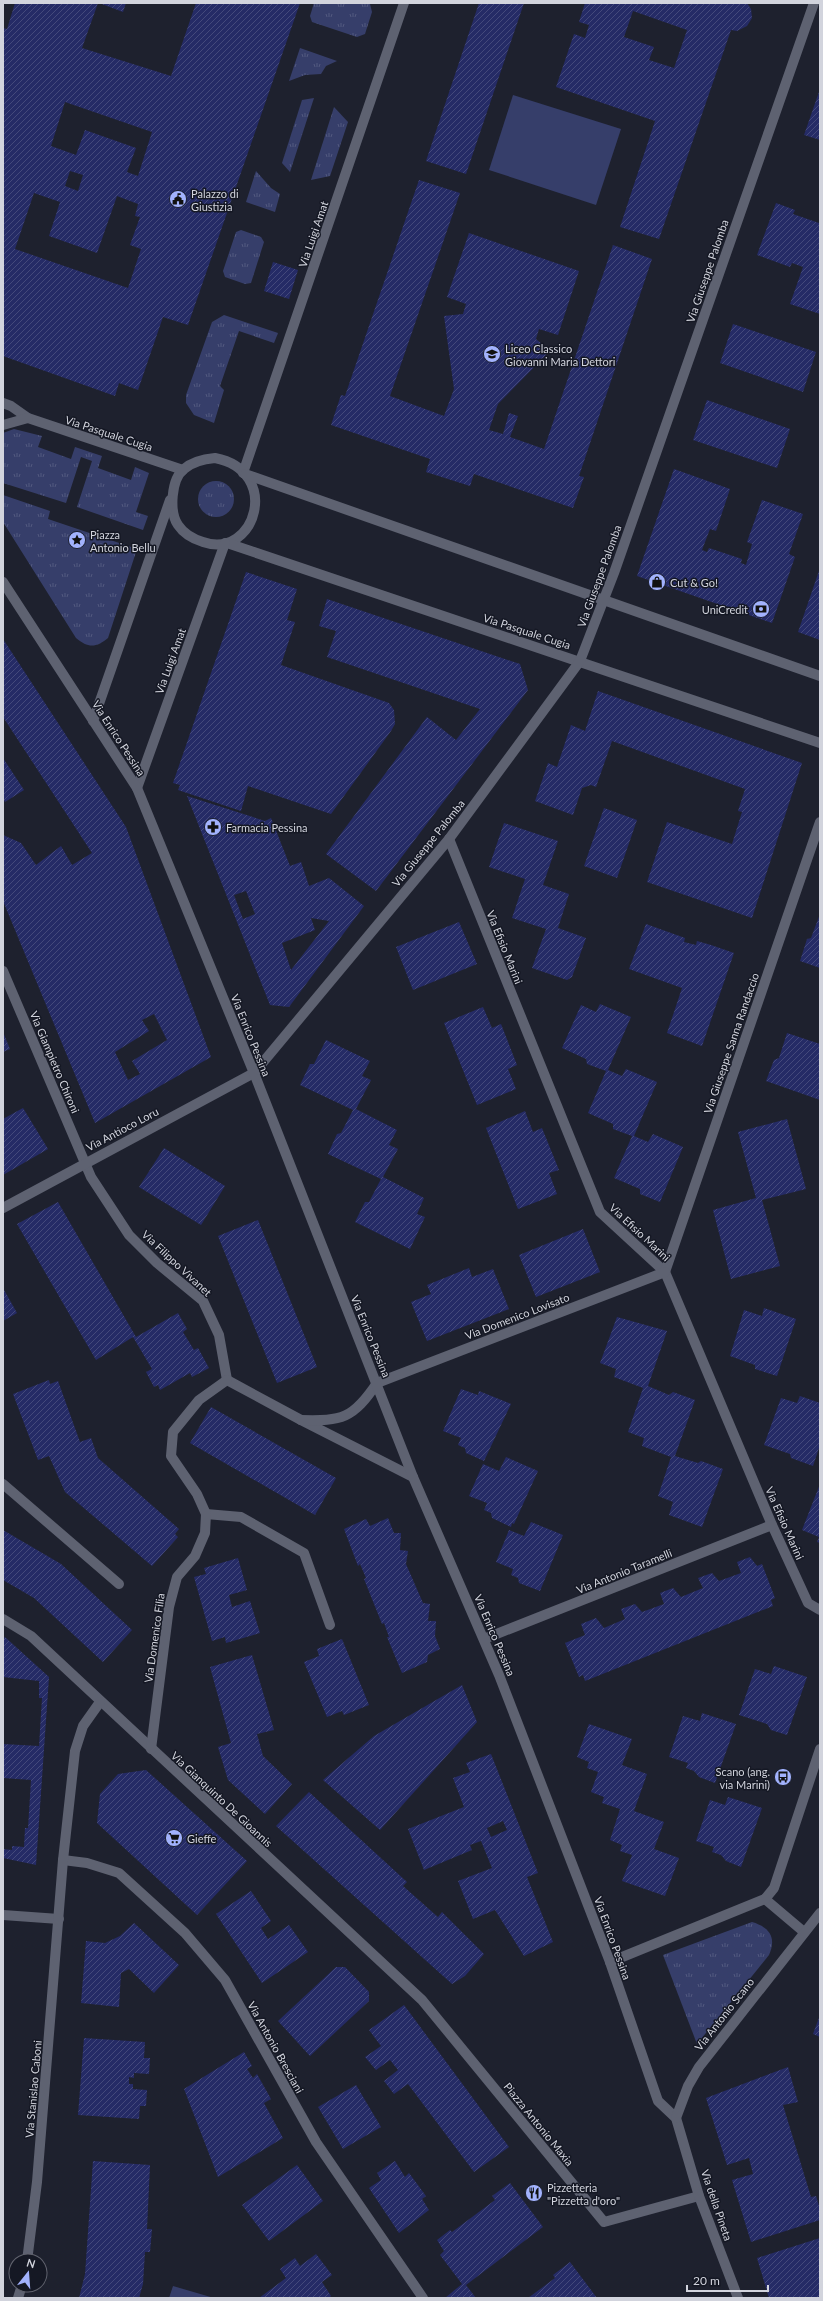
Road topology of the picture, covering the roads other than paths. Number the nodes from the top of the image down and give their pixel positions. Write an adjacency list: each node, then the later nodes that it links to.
1 (404, 3): 7 (street, Via Luigi Amat)
2 (814, 3): 11 (street, Via Giuseppe Palomba)
3 (3, 403): 4 (street, Via Pasquale Cugia)
4 (28, 418): 5 (street); 6 (street, Via Pasquale Cugia)
5 (3, 425)
6 (182, 470): 7 (street); 8 (street)
7 (244, 473): 9 (street); 11 (street)
8 (174, 488): 9 (street); 14 (street)
9 (226, 543): 12 (street, Via Pasquale Cugia); 16 (street, Via Luigi Amat)
10 (3, 582): 14 (street, Via Enrico Pessina)
11 (604, 599): 12 (street, Via Giuseppe Palomba); 13 (street)
12 (580, 661): 15 (street, Via Pasquale Cugia); 18 (street, Via Giuseppe Palomba)
13 (820, 676)
14 (93, 721): 16 (street, Via Enrico Pessina)
15 (820, 743)
16 (137, 788): 20 (street, Via Enrico Pessina)
17 (820, 822): 23 (street, Via Giuseppe Sanna Randaccio)
18 (449, 839): 20 (street, Via Giuseppe Palomba); 23 (street, Via Efisio Marini)
19 (3, 971): 21 (street, Via Giampietro Chironi)
20 (254, 1073): 21 (street, Via Antioco Loru); 25 (street, Via Enrico Pessina)
21 (85, 1162): 22 (street, Via Antioco Loru); 24 (street, Via Filippo Vivanet)
22 (3, 1208)
23 (665, 1272): 25 (street, Via Domenico Lovisato); 30 (street, Via Efisio Marini)
24 (227, 1380): 26 (street); 29 (street, Via Domenico Filia)
25 (377, 1383): 26 (street); 27 (street, Via Enrico Pessina)
26 (300, 1420): 27 (street)
27 (413, 1477): 35 (street, Via Enrico Pessina)
28 (3, 1484): 31 (street)
29 (206, 1514): 34 (street); 37 (street, Via Domenico Filia)
30 (772, 1525): 32 (street, Via Efisio Marini); 35 (street, Via Antonio Taramelli)
31 (119, 1584)
32 (820, 1610)
33 (3, 1619): 36 (street, Via Gianquinto De Gioannis)
34 (330, 1625)
35 (484, 1639): 45 (street, Via Enrico Pessina)
36 (100, 1702): 37 (street, Via Gianquinto De Gioannis); 39 (street, Via Stanislao Caboni)
37 (151, 1749): 46 (street, Via Gianquinto De Gioannis)
38 (820, 1749): 40 (street)
39 (63, 1860): 43 (street, Via Stanislao Caboni); 50 (street, Via Antonio Bresciani)
40 (765, 1899): 44 (street); 45 (street)
41 (820, 1913): 44 (street, Via Antonio Scano)
42 (3, 1915): 43 (street)
43 (59, 1919): 49 (street, Via Stanislao Caboni)
44 (804, 1932): 47 (street, Via Antonio Scano)
45 (610, 1962): 47 (street, Via Enrico Pessina)
46 (422, 2000): 48 (street, Piazza Antonio Maxia)
47 (676, 2118): 48 (street, Via della Pineta)
48 (699, 2196): 51 (street, Via della Pineta)
49 (28, 2253)
50 (423, 2298)
51 (738, 2298)

